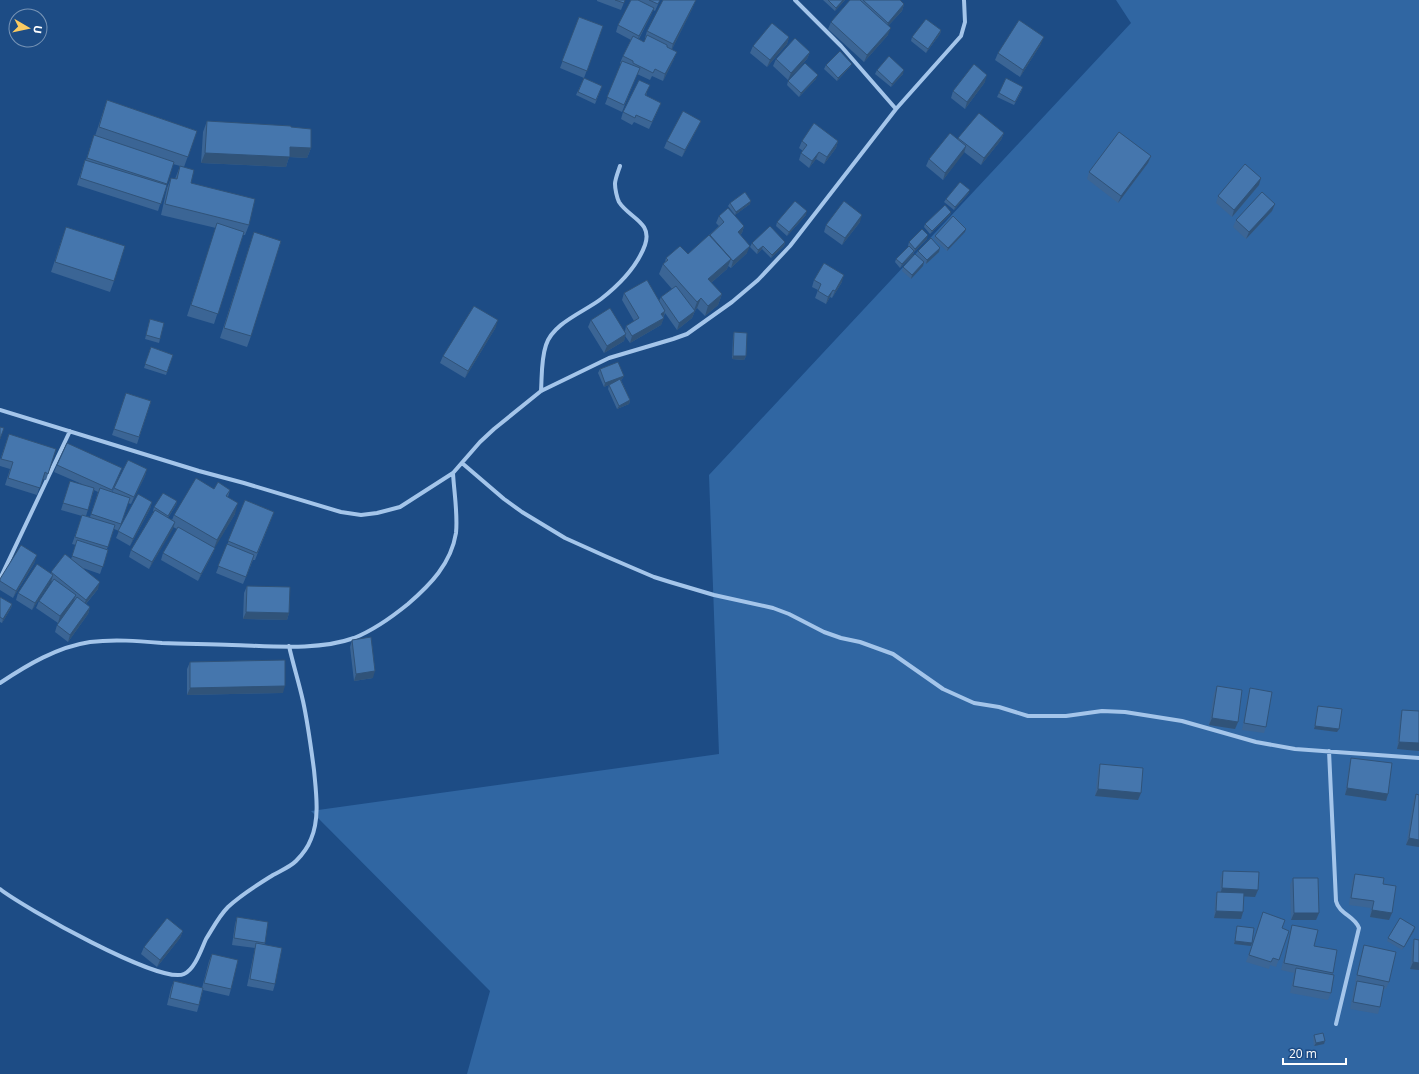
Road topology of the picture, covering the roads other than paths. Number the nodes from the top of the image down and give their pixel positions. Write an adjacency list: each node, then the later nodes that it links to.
1 (795, 0): 3 (street)
2 (964, 0): 3 (street)
3 (896, 109): 5 (street)
4 (620, 166): 5 (street)
5 (542, 391): 8 (street)
6 (0, 410): 7 (street)
7 (70, 431): 9 (street); 10 (street)
8 (462, 463): 9 (street); 13 (street)
9 (453, 473): 11 (street)
10 (0, 579)
11 (289, 646): 12 (street); 15 (street)
12 (0, 683)
13 (1329, 751): 14 (street); 16 (street)
14 (1419, 758)
15 (0, 889)
16 (1336, 1024)

